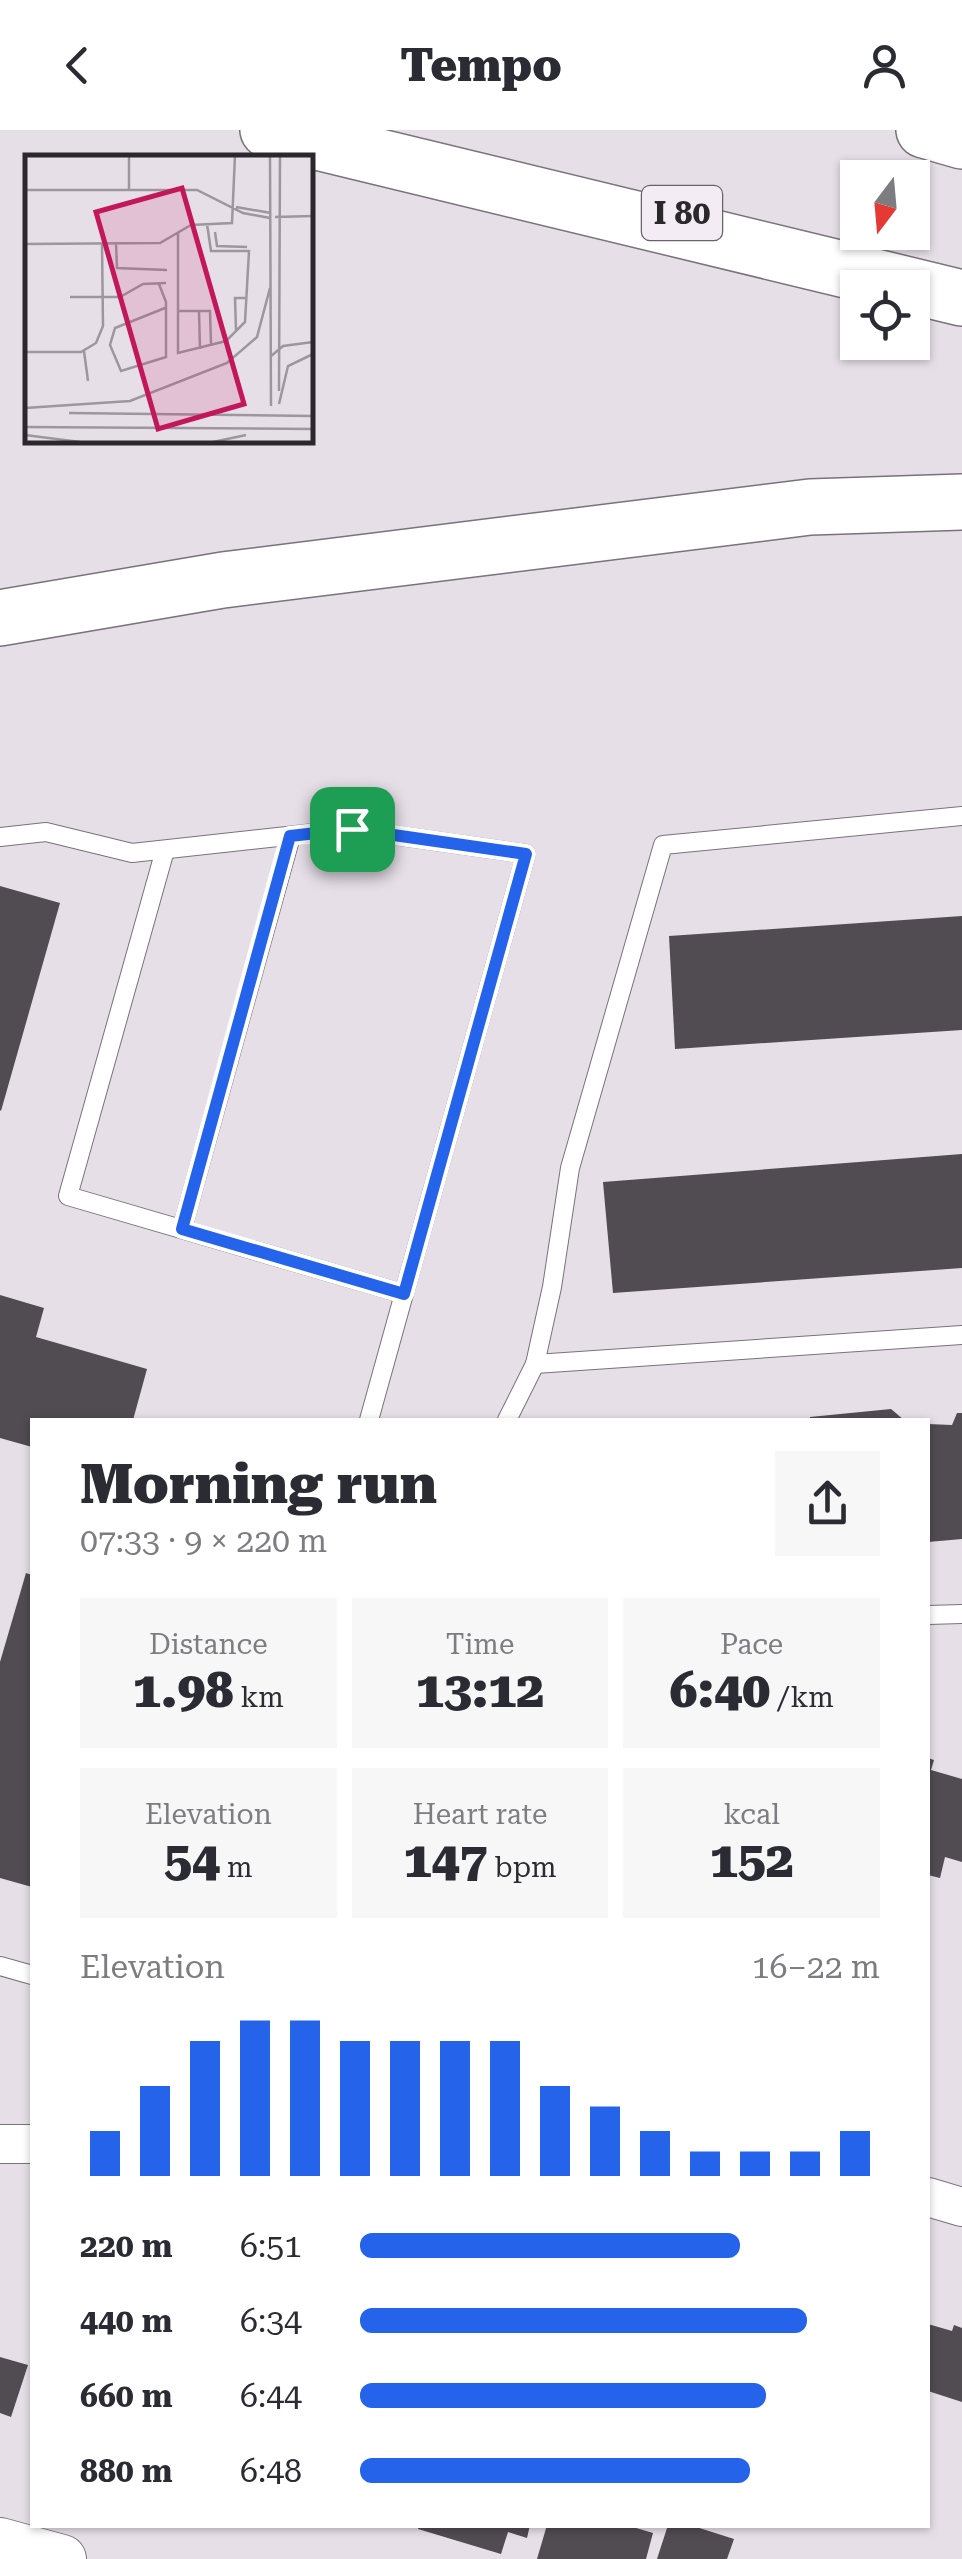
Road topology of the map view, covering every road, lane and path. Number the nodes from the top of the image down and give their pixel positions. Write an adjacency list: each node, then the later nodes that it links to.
1 (268, 130): 5 (highway)
2 (402, 130): 5 (highway, I 80)
3 (924, 130): 4 (highway)
4 (962, 141)
5 (962, 297)
6 (962, 502): 7 (highway)
7 (0, 618)
8 (962, 816): 15 (lane)
9 (290, 836): 11 (lane); 12 (lane); 13 (lane)
10 (0, 837): 11 (lane)
11 (165, 850): 12 (lane)
12 (182, 1229): 13 (lane)
13 (404, 1294): 16 (lane)
14 (962, 1335): 15 (lane)
15 (535, 1364): 17 (lane)
16 (370, 1418)
17 (508, 1418)
18 (962, 1614): 19 (lane)
19 (930, 1616)
20 (0, 1966): 21 (lane)
21 (30, 1975)
22 (0, 2144): 23 (street)
23 (30, 2144)
24 (930, 2198): 25 (street)
25 (962, 2206)
26 (0, 2542): 27 (street)
27 (62, 2559)

